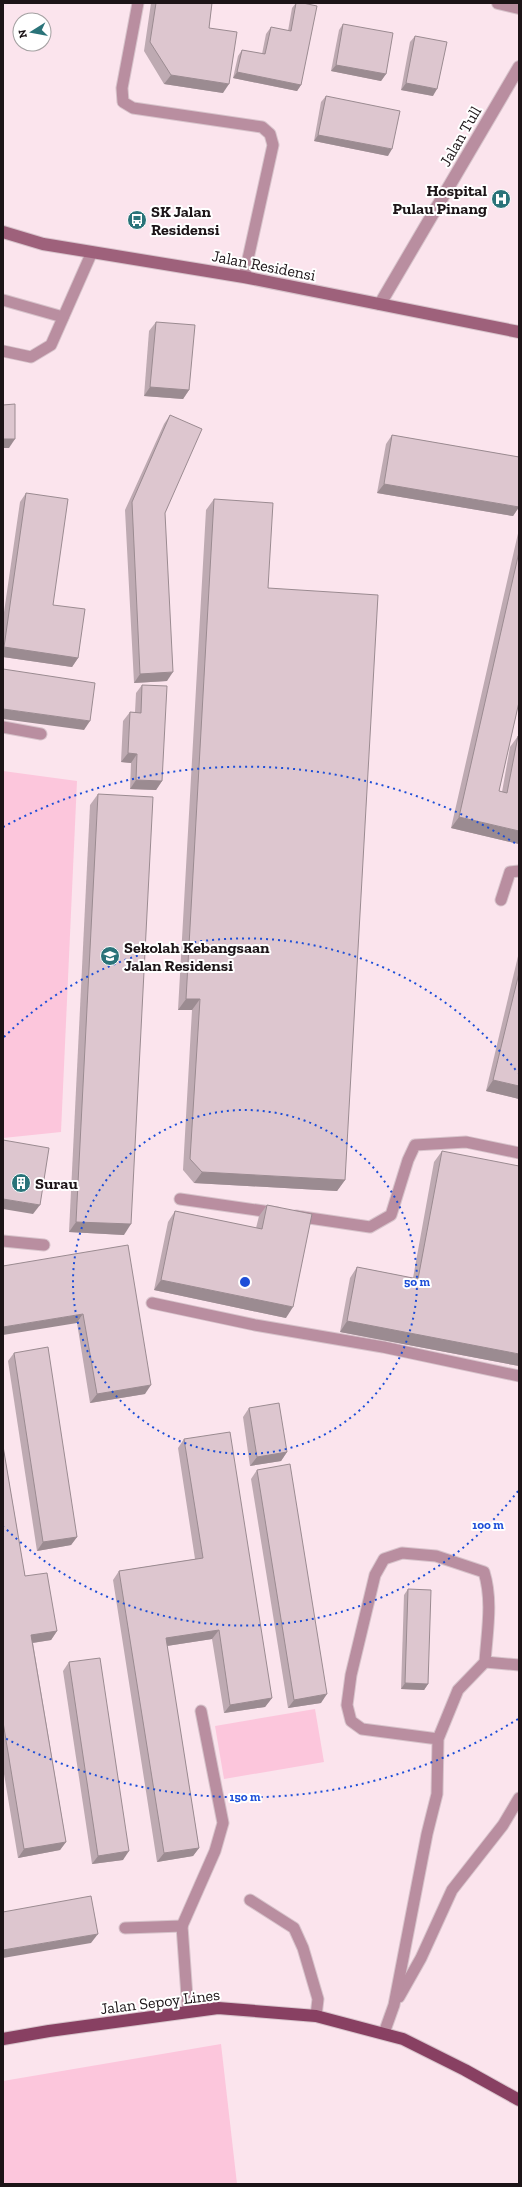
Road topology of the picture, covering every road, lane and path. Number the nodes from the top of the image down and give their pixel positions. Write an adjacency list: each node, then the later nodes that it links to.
1 (138, 3): 7 (lane)
2 (498, 3): 3 (street)
3 (519, 8)
4 (519, 67): 9 (street, Jalan Tull)
5 (3, 232): 6 (main road, Jalan Residensi)
6 (92, 252): 7 (main road, Jalan Residensi); 10 (lane)
7 (244, 277): 9 (main road, Jalan Residensi)
8 (3, 300): 10 (lane)
9 (380, 304): 11 (main road, Jalan Residensi)
10 (63, 317): 12 (lane)
11 (519, 332)
12 (3, 351)
13 (3, 727): 14 (lane)
14 (41, 734)
15 (519, 871): 16 (lane)
16 (501, 900)
17 (519, 1153): 18 (lane)
18 (180, 1199)
19 (3, 1241): 20 (lane)
20 (44, 1245)
21 (152, 1303): 22 (lane)
22 (519, 1376)
23 (485, 1662): 24 (lane); 26 (lane); 26 (lane)
24 (519, 1665)
25 (201, 1711): 29 (lane)
26 (438, 1739): 31 (lane)
27 (519, 1798): 31 (lane)
28 (250, 1900): 33 (lane)
29 (182, 1926): 30 (lane); 32 (lane)
30 (125, 1928)
31 (394, 2005): 34 (lane)
32 (188, 2011): 33 (main road, Jalan Sepoy Lines); 35 (main road, Jalan Sepoy Lines)
33 (316, 2016): 34 (main road, Jalan Sepoy Lines)
34 (384, 2033): 36 (main road, Jalan Sepoy Lines)
35 (3, 2039)
36 (519, 2100)

